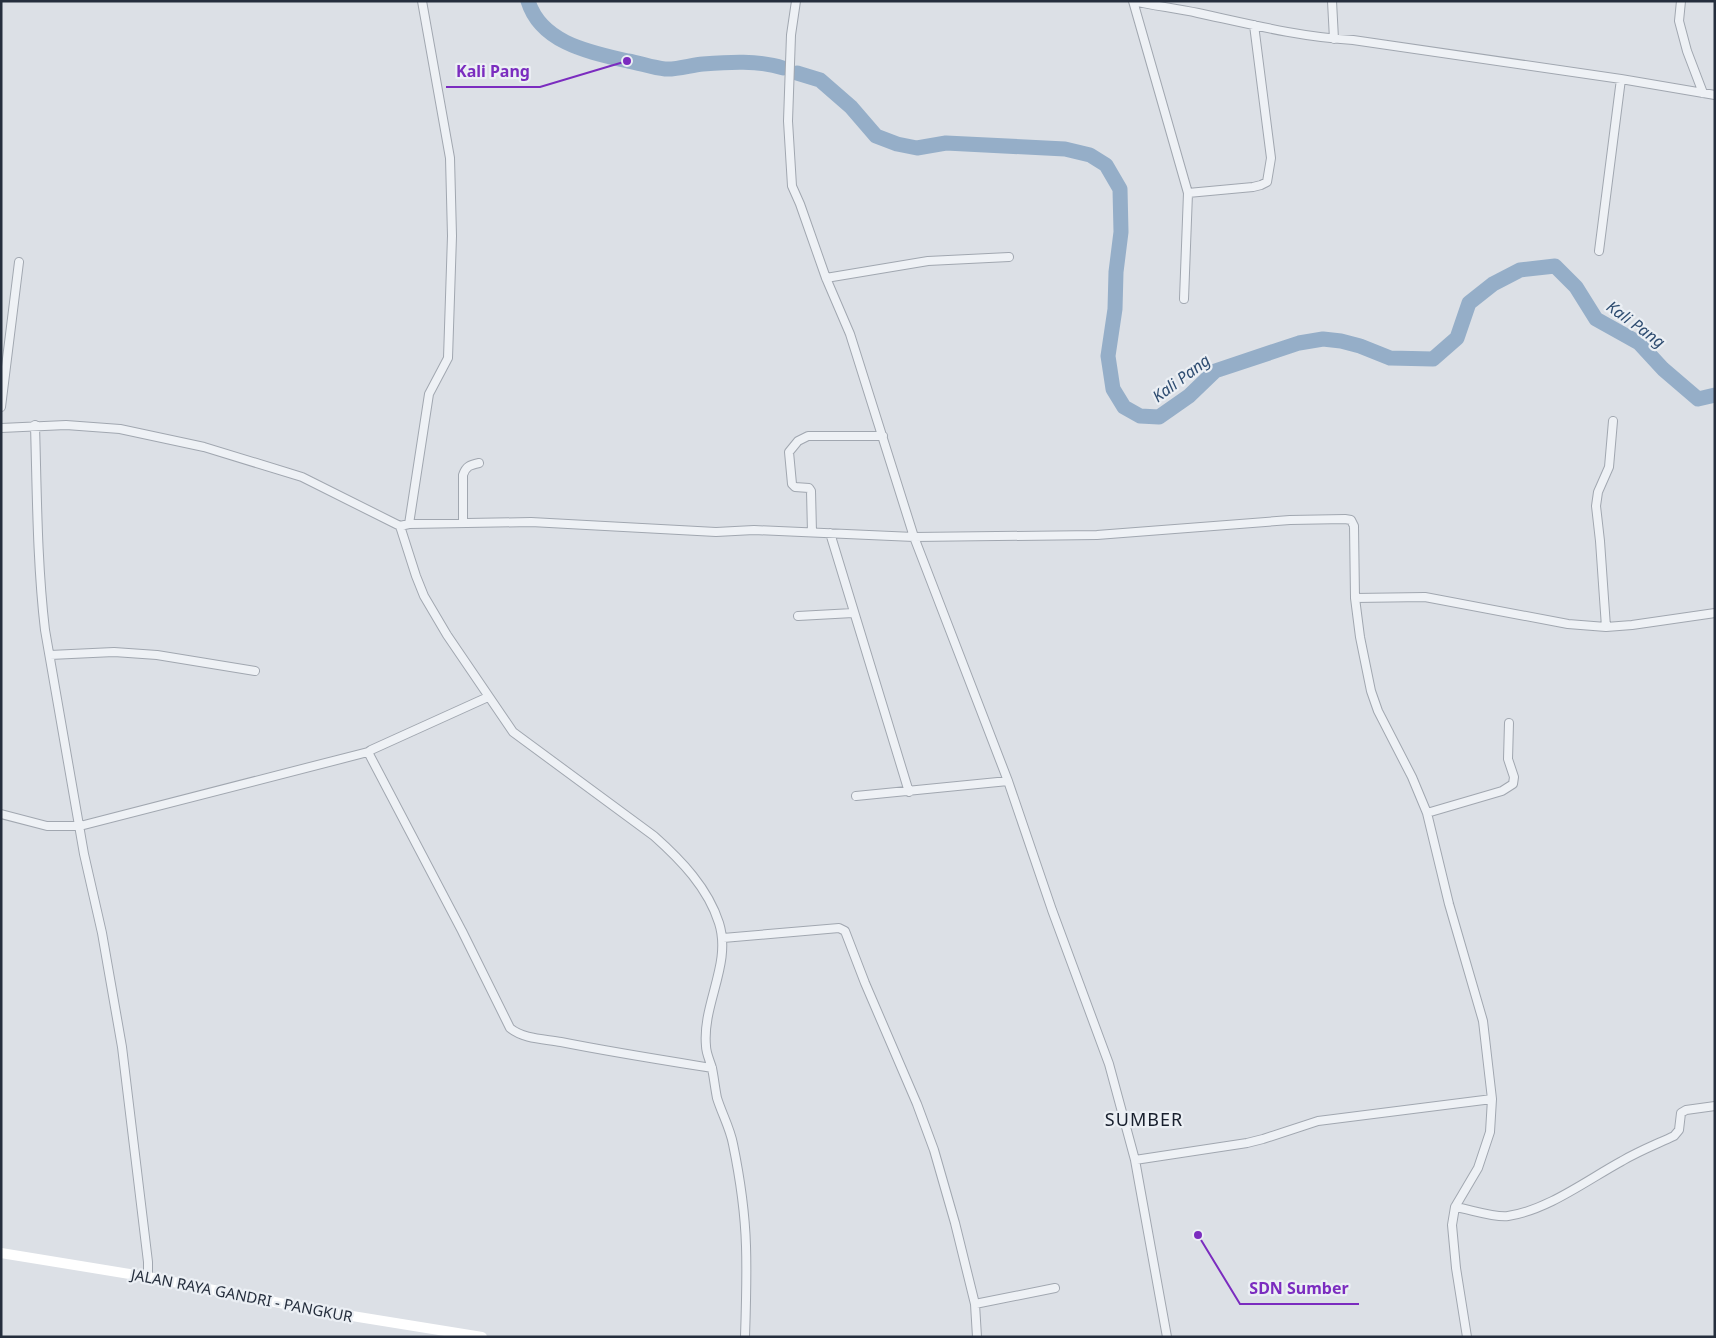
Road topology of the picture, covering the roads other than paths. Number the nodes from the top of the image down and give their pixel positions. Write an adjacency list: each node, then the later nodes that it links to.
1 (422, 1): 24 (street)
2 (796, 1): 15 (street)
3 (1133, 1): 6 (street); 11 (street)
4 (1332, 1): 7 (street)
5 (1681, 1): 9 (street)
6 (1254, 25): 7 (street); 11 (street)
7 (1334, 39): 8 (street)
8 (1621, 79): 9 (street); 12 (street)
9 (1703, 93): 10 (street)
10 (1715, 95)
11 (1188, 193): 16 (street)
12 (1599, 251)
13 (1009, 257): 15 (street)
14 (19, 262): 17 (street)
15 (826, 278): 21 (street)
16 (1184, 299)
17 (1, 407)
18 (1613, 421): 33 (street)
19 (35, 425): 20 (street); 25 (street); 34 (street)
20 (1, 428)
21 (883, 436): 26 (street); 28 (street)
22 (479, 463): 23 (street)
23 (463, 522): 24 (street); 26 (street)
24 (409, 524): 25 (street)
25 (400, 526): 36 (street)
26 (812, 532): 27 (street)
27 (830, 533): 28 (street); 30 (street)
28 (914, 538): 29 (street); 39 (street)
29 (1355, 598): 33 (street); 42 (street)
30 (853, 613): 32 (street); 40 (street)
31 (1715, 614): 33 (street)
32 (798, 616)
33 (1606, 626)
34 (50, 656): 35 (street); 44 (street)
35 (256, 671)
36 (488, 697): 38 (street); 45 (street)
37 (1509, 722): 42 (street)
38 (373, 750): 44 (street); 46 (street)
39 (1008, 781): 40 (street); 49 (street)
40 (909, 792): 41 (street)
41 (856, 796)
42 (1427, 812): 47 (street)
43 (1, 814): 44 (street)
44 (80, 826): 52 (street)
45 (723, 938): 46 (street); 54 (street)
46 (712, 1068): 56 (street)
47 (1492, 1099): 49 (street); 50 (street)
48 (1715, 1106): 50 (street)
49 (1135, 1160): 58 (street)
50 (1455, 1207): 59 (street)
51 (1, 1253): 52 (street, JALAN RAYA GANDRI - PANGKUR)
52 (148, 1276): 55 (street, JALAN RAYA GANDRI - PANGKUR)
53 (1055, 1288): 54 (street)
54 (974, 1304): 57 (street)
55 (482, 1337)
56 (745, 1337)
57 (977, 1337)
58 (1167, 1337)
59 (1467, 1337)

